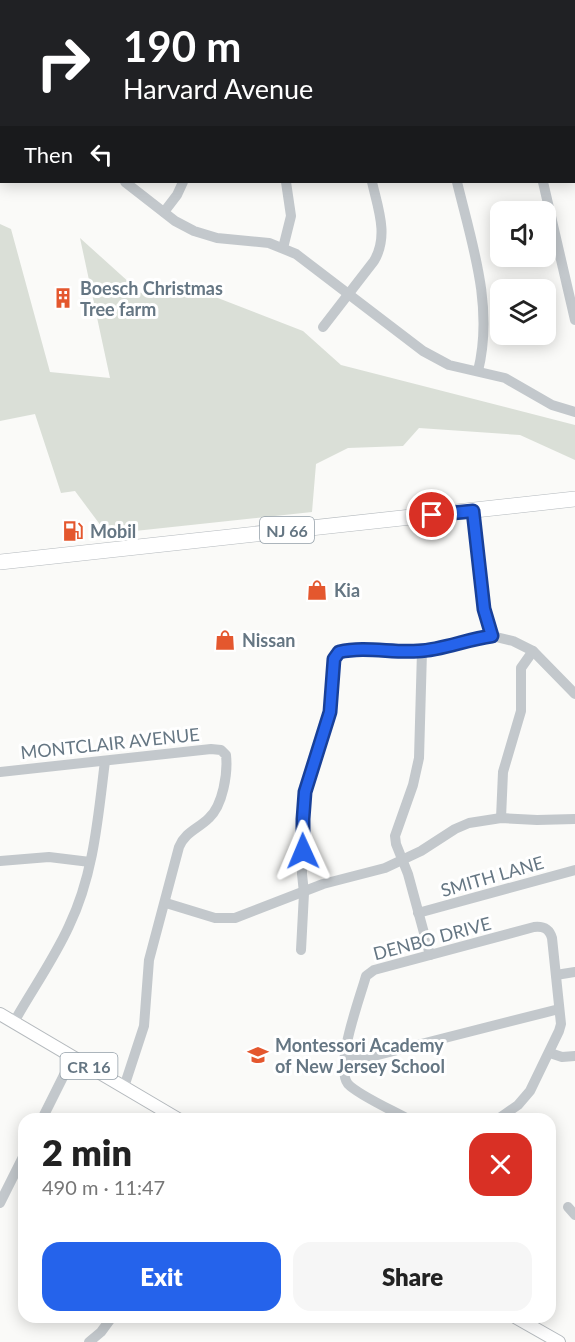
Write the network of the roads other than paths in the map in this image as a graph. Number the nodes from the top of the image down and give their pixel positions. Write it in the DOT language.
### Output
graph roads {
  1 [pos="126,183"];
  2 [pos="183,183"];
  3 [pos="286,183"];
  4 [pos="372,183"];
  5 [pos="457,183"];
  6 [pos="543,183"];
  7 [pos="164,212"];
  8 [pos="283,248"];
  9 [pos="349,293"];
  10 [pos="575,320"];
  11 [pos="323,327"];
  12 [pos="478,371"];
  13 [pos="575,412"];
  14 [pos="575,499"];
  15 [pos="473,511"];
  16 [pos="0,562"];
  17 [pos="492,636"];
  18 [pos="422,651"];
  19 [pos="533,651"];
  20 [pos="575,694"];
  21 [pos="105,761"];
  22 [pos="0,772"];
  23 [pos="501,818"];
  24 [pos="575,819"];
  25 [pos="403,859"];
  26 [pos="0,861"];
  27 [pos="90,862"];
  28 [pos="575,870"];
  29 [pos="304,893"];
  30 [pos="166,903"];
  31 [pos="418,913"];
  32 [pos="301,950"];
  33 [pos="430,955"];
  34 [pos="575,972"];
  35 [pos="556,975"];
  36 [pos="559,1009"];
  37 [pos="0,1014"];
  38 [pos="14,1022"];
  39 [pos="549,1053"];
  40 [pos="575,1056"];
  41 [pos="73,1057"];
  42 [pos="344,1060"];
  43 [pos="124,1087"];
  44 [pos="45,1113"];
  45 [pos="168,1113"];
  46 [pos="398,1113"];
  47 [pos="506,1113"];
  48 [pos="18,1174"];
  49 [pos="0,1203"];
  50 [pos="108,1323"];
  51 [pos="526,1323"];
  52 [pos="89,1342"];
  53 [pos="559,1342"];
  1 -- 7 [label="street"];
  2 -- 7 [label="street"];
  3 -- 8 [label="street"];
  4 -- 9 [label="street"];
  5 -- 12 [label="street"];
  6 -- 10 [label="street"];
  7 -- 8 [label="street"];
  8 -- 9 [label="street"];
  9 -- 11 [label="street"];
  9 -- 12 [label="street"];
  12 -- 13 [label="street"];
  14 -- 15 [label="highway, NJ 66"];
  15 -- 16 [label="highway, NJ 66"];
  15 -- 17 [label="street"];
  17 -- 18 [label="street"];
  17 -- 19 [label="street"];
  18 -- 25 [label="street"];
  18 -- 29 [label="street"];
  19 -- 20 [label="street"];
  19 -- 23 [label="street"];
  21 -- 22 [label="street, MONTCLAIR AVENUE"];
  21 -- 27 [label="street"];
  21 -- 30 [label="street, MONTCLAIR AVENUE"];
  23 -- 24 [label="street"];
  23 -- 25 [label="street"];
  25 -- 29 [label="street"];
  25 -- 31 [label="street"];
  26 -- 27 [label="street"];
  27 -- 38 [label="street"];
  28 -- 31 [label="street, SMITH LANE"];
  29 -- 30 [label="street"];
  29 -- 32 [label="street"];
  30 -- 43 [label="street"];
  31 -- 33 [label="street"];
  33 -- 35 [label="street, DENBO DRIVE"];
  33 -- 42 [label="street, DENBO DRIVE"];
  34 -- 35 [label="street"];
  35 -- 36 [label="street"];
  36 -- 39 [label="street"];
  36 -- 42 [label="street"];
  37 -- 38 [label="main road, CR 16"];
  38 -- 41 [label="main road, CR 16"];
  39 -- 40 [label="street"];
  39 -- 47 [label="street"];
  41 -- 43 [label="main road, CR 16"];
  41 -- 44 [label="street"];
  42 -- 46 [label="street"];
  43 -- 45 [label="main road, CR 16"];
  48 -- 49 [label="street"];
  50 -- 52 [label="street"];
  51 -- 53 [label="main road"];
}
